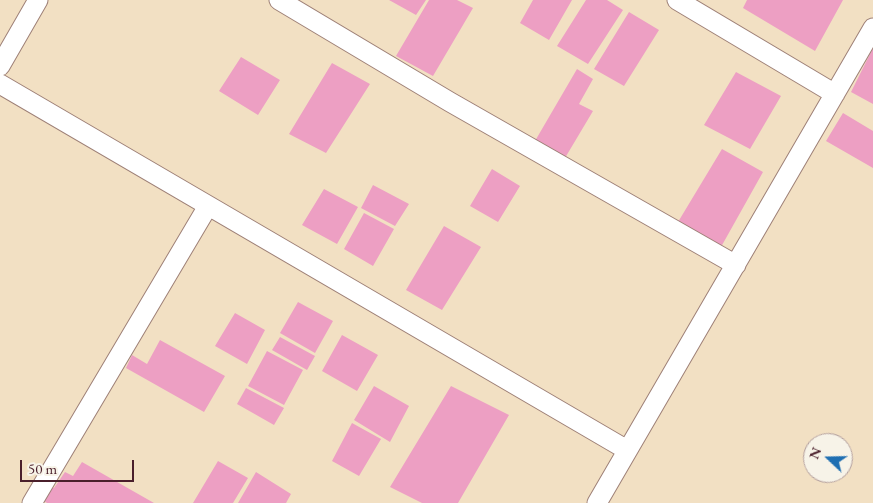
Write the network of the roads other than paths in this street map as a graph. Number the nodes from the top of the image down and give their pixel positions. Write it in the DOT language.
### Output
graph roads {
  1 [pos="38,0"];
  2 [pos="279,0"];
  3 [pos="677,0"];
  4 [pos="873,28"];
  5 [pos="0,66"];
  6 [pos="0,84"];
  7 [pos="835,94"];
  8 [pos="208,206"];
  9 [pos="736,265"];
  10 [pos="626,450"];
  11 [pos="32,503"];
  12 [pos="597,503"];
  1 -- 5 [label="street"];
  2 -- 9 [label="street"];
  3 -- 7 [label="street"];
  4 -- 7 [label="street"];
  6 -- 8 [label="street"];
  7 -- 9 [label="street"];
  8 -- 10 [label="street"];
  8 -- 11 [label="street"];
  9 -- 10 [label="street"];
  10 -- 12 [label="street"];
}
